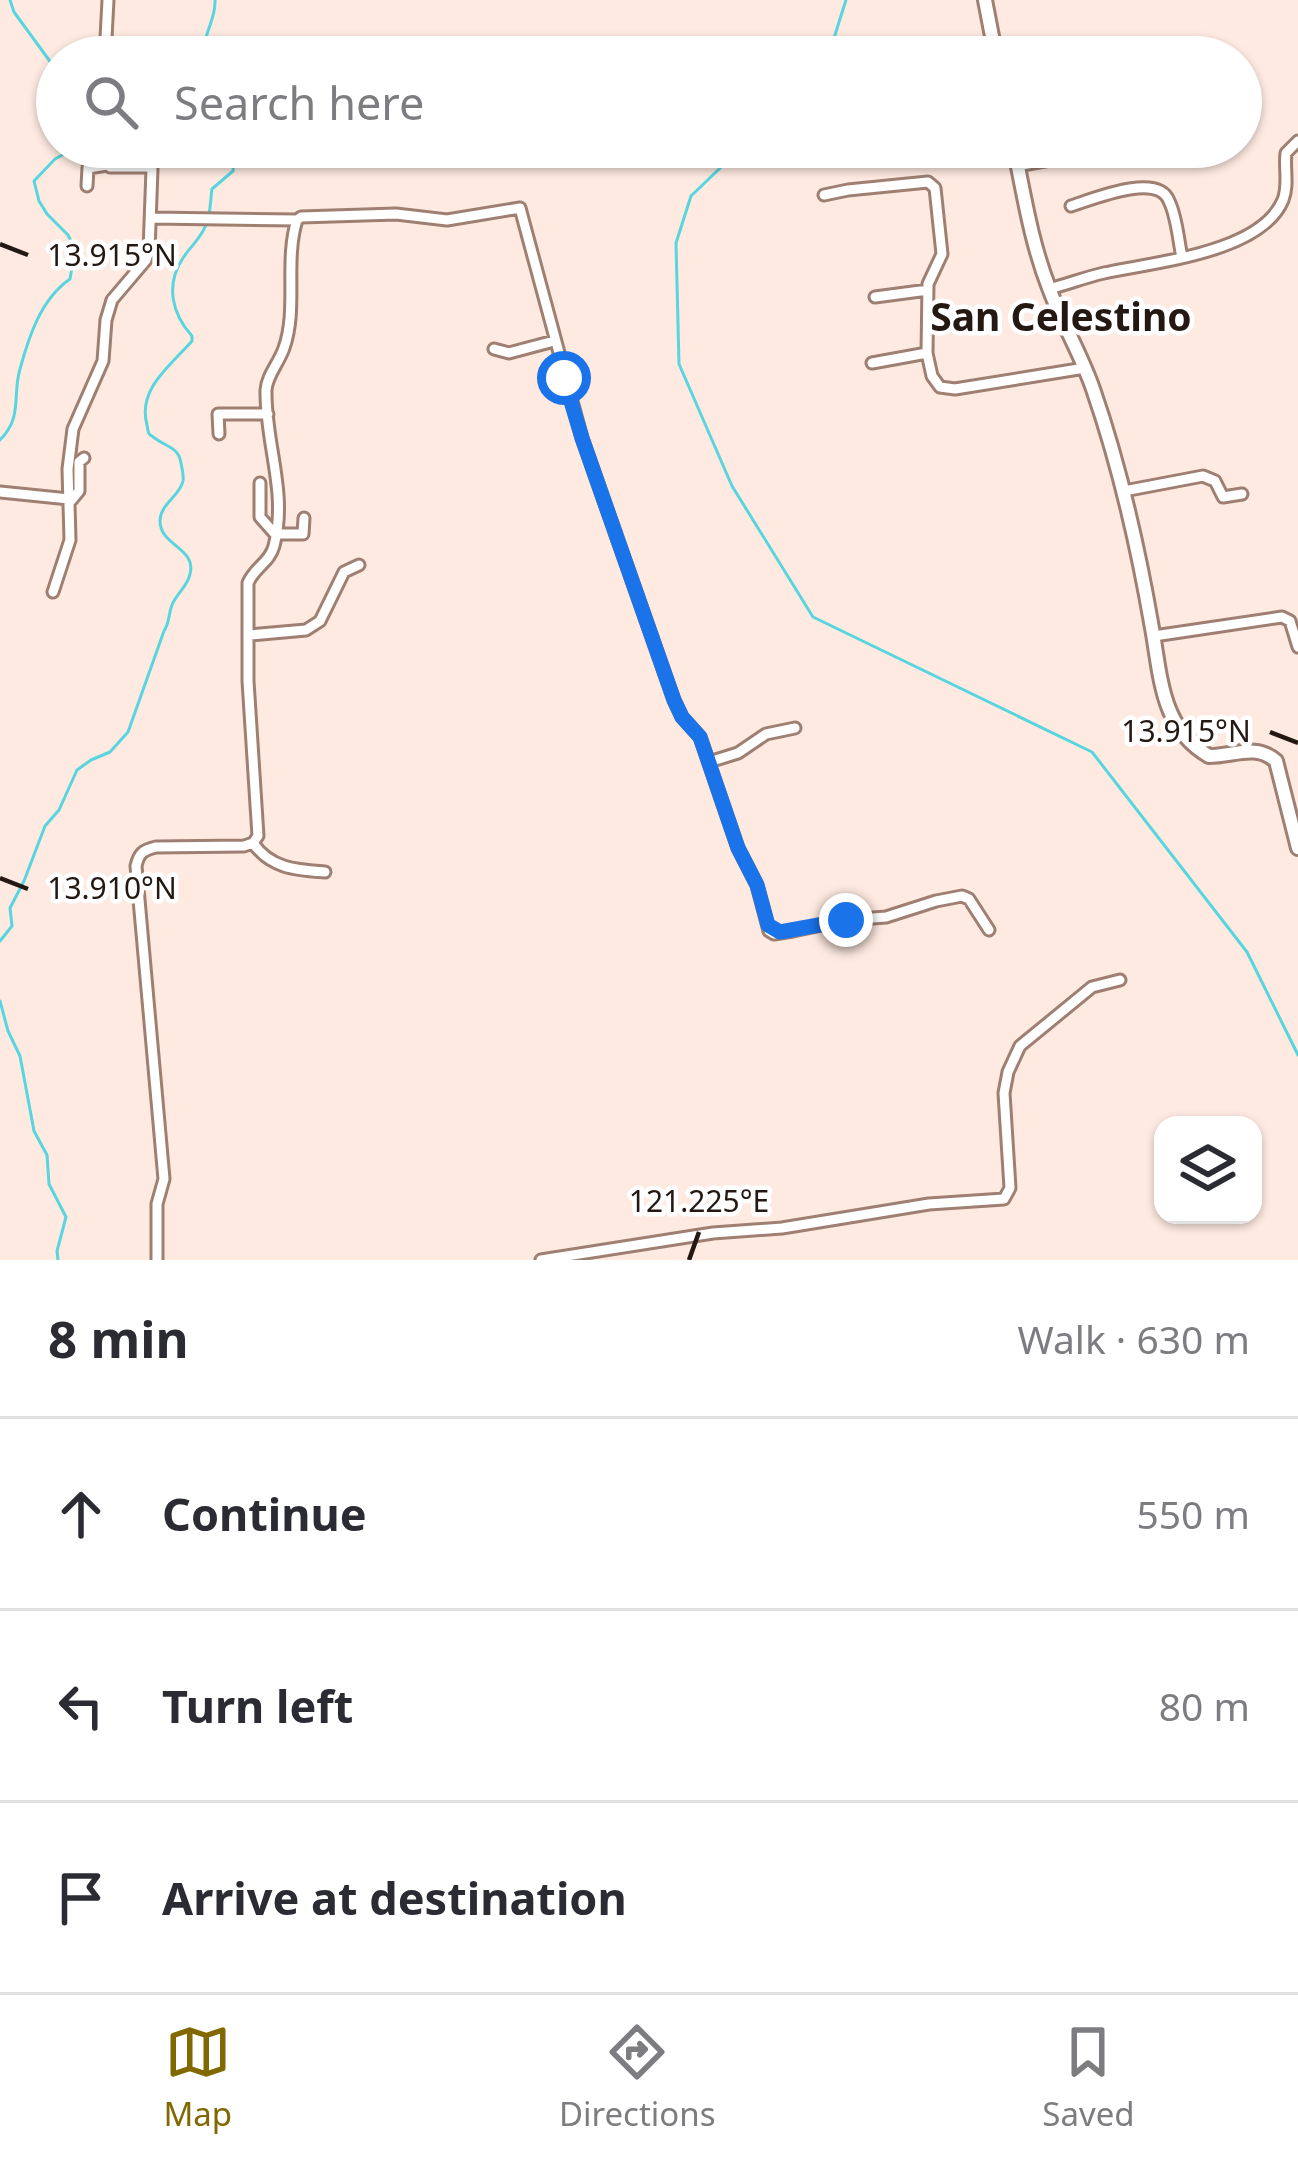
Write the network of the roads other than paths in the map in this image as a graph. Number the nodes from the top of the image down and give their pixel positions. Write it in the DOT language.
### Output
graph roads {
  1 [pos="108,0"];
  2 [pos="985,0"];
  3 [pos="106,36"];
  4 [pos="991,36"];
  5 [pos="1298,141"];
  6 [pos="88,168"];
  7 [pos="152,168"];
  8 [pos="1017,168"];
  9 [pos="87,186"];
  10 [pos="824,195"];
  11 [pos="1071,206"];
  12 [pos="152,218"];
  13 [pos="297,220"];
  14 [pos="1182,257"];
  15 [pos="1049,289"];
  16 [pos="928,290"];
  17 [pos="875,297"];
  18 [pos="554,341"];
  19 [pos="494,349"];
  20 [pos="927,353"];
  21 [pos="872,362"];
  22 [pos="1085,368"];
  23 [pos="268,414"];
  24 [pos="219,434"];
  25 [pos="84,458"];
  26 [pos="260,483"];
  27 [pos="1124,491"];
  28 [pos="0,493"];
  29 [pos="1242,494"];
  30 [pos="69,501"];
  31 [pos="304,518"];
  32 [pos="275,535"];
  33 [pos="359,565"];
  34 [pos="53,592"];
  35 [pos="250,635"];
  36 [pos="1154,636"];
  37 [pos="1298,647"];
  38 [pos="795,728"];
  39 [pos="709,762"];
  40 [pos="253,843"];
  41 [pos="1298,848"];
  42 [pos="326,872"];
  43 [pos="988,930"];
  44 [pos="1120,980"];
  45 [pos="157,1260"];
  46 [pos="542,1260"];
  1 -- 3 [label="street"];
  2 -- 4 [label="main road"];
  5 -- 14 [label="street"];
  6 -- 9 [label="street"];
  7 -- 12 [label="street"];
  8 -- 15 [label="main road"];
  10 -- 16 [label="street"];
  11 -- 14 [label="street"];
  12 -- 13 [label="street"];
  12 -- 30 [label="street"];
  13 -- 18 [label="street"];
  13 -- 23 [label="street"];
  14 -- 15 [label="street"];
  15 -- 22 [label="main road"];
  16 -- 17 [label="street"];
  16 -- 20 [label="street"];
  18 -- 19 [label="street"];
  18 -- 39 [label="street"];
  20 -- 21 [label="street"];
  20 -- 22 [label="street"];
  22 -- 27 [label="main road"];
  23 -- 24 [label="street"];
  23 -- 32 [label="street"];
  25 -- 30 [label="street"];
  26 -- 32 [label="street"];
  27 -- 29 [label="street"];
  27 -- 36 [label="main road"];
  28 -- 30 [label="street"];
  30 -- 34 [label="street"];
  31 -- 32 [label="street"];
  32 -- 35 [label="street"];
  33 -- 35 [label="street"];
  35 -- 40 [label="street"];
  36 -- 37 [label="street"];
  36 -- 41 [label="main road"];
  38 -- 39 [label="street"];
  39 -- 43 [label="street"];
  40 -- 42 [label="street"];
  40 -- 45 [label="street"];
  44 -- 46 [label="street"];
}
